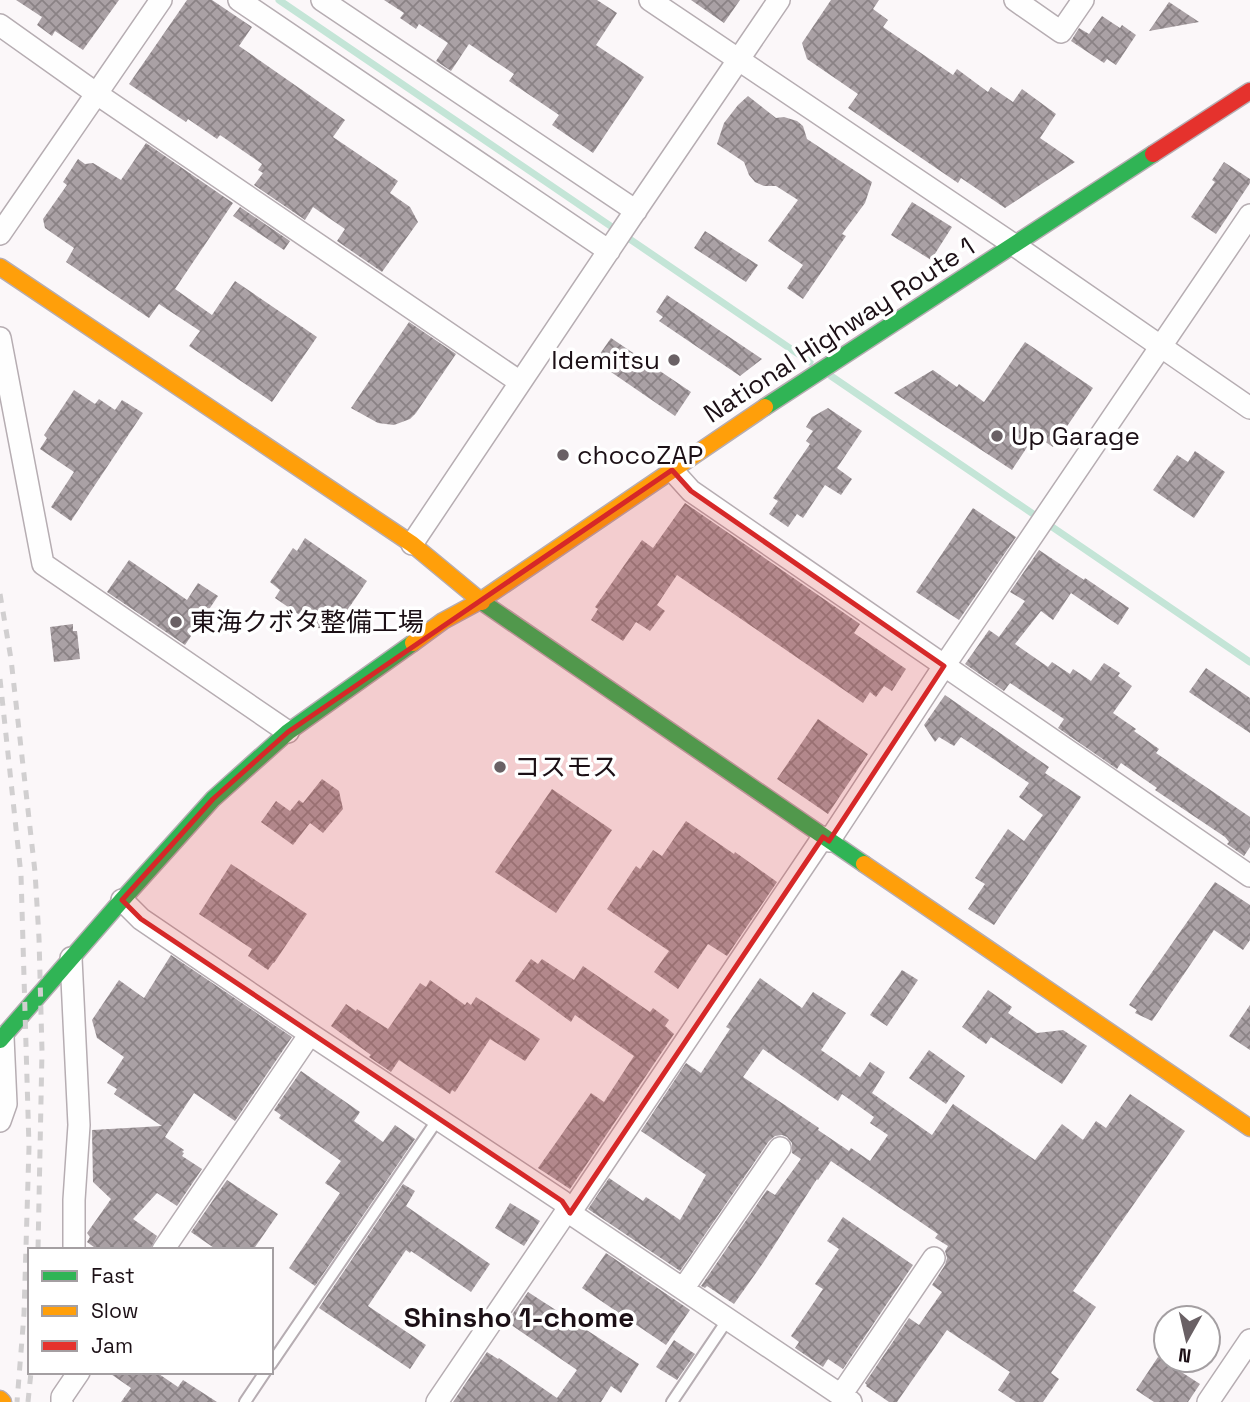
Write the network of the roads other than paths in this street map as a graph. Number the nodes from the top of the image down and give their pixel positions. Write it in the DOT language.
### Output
graph roads {
  1 [pos="161,0"];
  2 [pos="239,0"];
  3 [pos="322,0"];
  4 [pos="650,0"];
  5 [pos="779,0"];
  6 [pos="1015,0"];
  7 [pos="1083,0"];
  8 [pos="0,25"];
  9 [pos="738,60"];
  10 [pos="1250,91"];
  11 [pos="97,94"];
  12 [pos="633,215"];
  13 [pos="1250,215"];
  14 [pos="0,234"];
  15 [pos="1014,245"];
  16 [pos="611,248"];
  17 [pos="0,267"];
  18 [pos="0,338"];
  19 [pos="1161,346"];
  20 [pos="520,382"];
  21 [pos="1250,408"];
  22 [pos="672,470"];
  23 [pos="412,544"];
  24 [pos="480,601"];
  25 [pos="944,666"];
  26 [pos="288,732"];
  27 [pos="826,839"];
  28 [pos="1250,876"];
  29 [pos="122,900"];
  30 [pos="71,958"];
  31 [pos="310,1034"];
  32 [pos="1,1039"];
  33 [pos="438,1119"];
  34 [pos="0,1121"];
  35 [pos="1250,1128"];
  36 [pos="780,1148"];
  37 [pos="569,1211"];
  38 [pos="74,1248"];
  39 [pos="164,1248"];
  40 [pos="934,1258"];
  41 [pos="683,1289"];
  42 [pos="728,1320"];
  43 [pos="1250,1340"];
  44 [pos="273,1361"];
  45 [pos="64,1374"];
  46 [pos="78,1374"];
  47 [pos="264,1374"];
  48 [pos="62,1399"];
  49 [pos="846,1399"];
  50 [pos="245,1402"];
  51 [pos="437,1402"];
  52 [pos="672,1402"];
  53 [pos="1208,1402"];
  1 -- 11 [label="street"];
  2 -- 16 [label="street"];
  3 -- 12 [label="street"];
  4 -- 9 [label="street"];
  5 -- 9 [label="street"];
  6 -- 7 [label="street"];
  8 -- 11 [label="street"];
  9 -- 12 [label="street"];
  9 -- 15 [label="street"];
  10 -- 15 [label="main road, National Highway Route 1"];
  11 -- 14 [label="street"];
  11 -- 20 [label="street"];
  12 -- 16 [label="street"];
  13 -- 19 [label="street"];
  15 -- 19 [label="street"];
  15 -- 22 [label="main road, National Highway Route 1"];
  16 -- 20 [label="street"];
  17 -- 23 [label="main road"];
  18 -- 26 [label="street"];
  19 -- 21 [label="street"];
  19 -- 25 [label="street"];
  20 -- 23 [label="street"];
  22 -- 24 [label="main road, National Highway Route 1"];
  22 -- 25 [label="street"];
  23 -- 24 [label="main road"];
  24 -- 26 [label="main road, National Highway Route 1"];
  24 -- 27 [label="main road"];
  25 -- 27 [label="street"];
  25 -- 28 [label="street"];
  26 -- 29 [label="main road, National Highway Route 1"];
  27 -- 35 [label="main road"];
  27 -- 37 [label="street"];
  29 -- 30 [label="main road, National Highway Route 1"];
  29 -- 31 [label="street"];
  30 -- 32 [label="main road, National Highway Route 1"];
  30 -- 38 [label="street"];
  31 -- 33 [label="street"];
  31 -- 39 [label="street"];
  32 -- 34 [label="street"];
  33 -- 37 [label="street"];
  33 -- 44 [label="lane"];
  36 -- 41 [label="street"];
  37 -- 41 [label="street"];
  37 -- 51 [label="street"];
  40 -- 49 [label="street"];
  41 -- 42 [label="street"];
  42 -- 49 [label="street"];
  42 -- 52 [label="lane"];
  43 -- 53 [label="street"];
  45 -- 48 [label="street"];
  46 -- 48 [label="street"];
  47 -- 50 [label="lane"];
}
